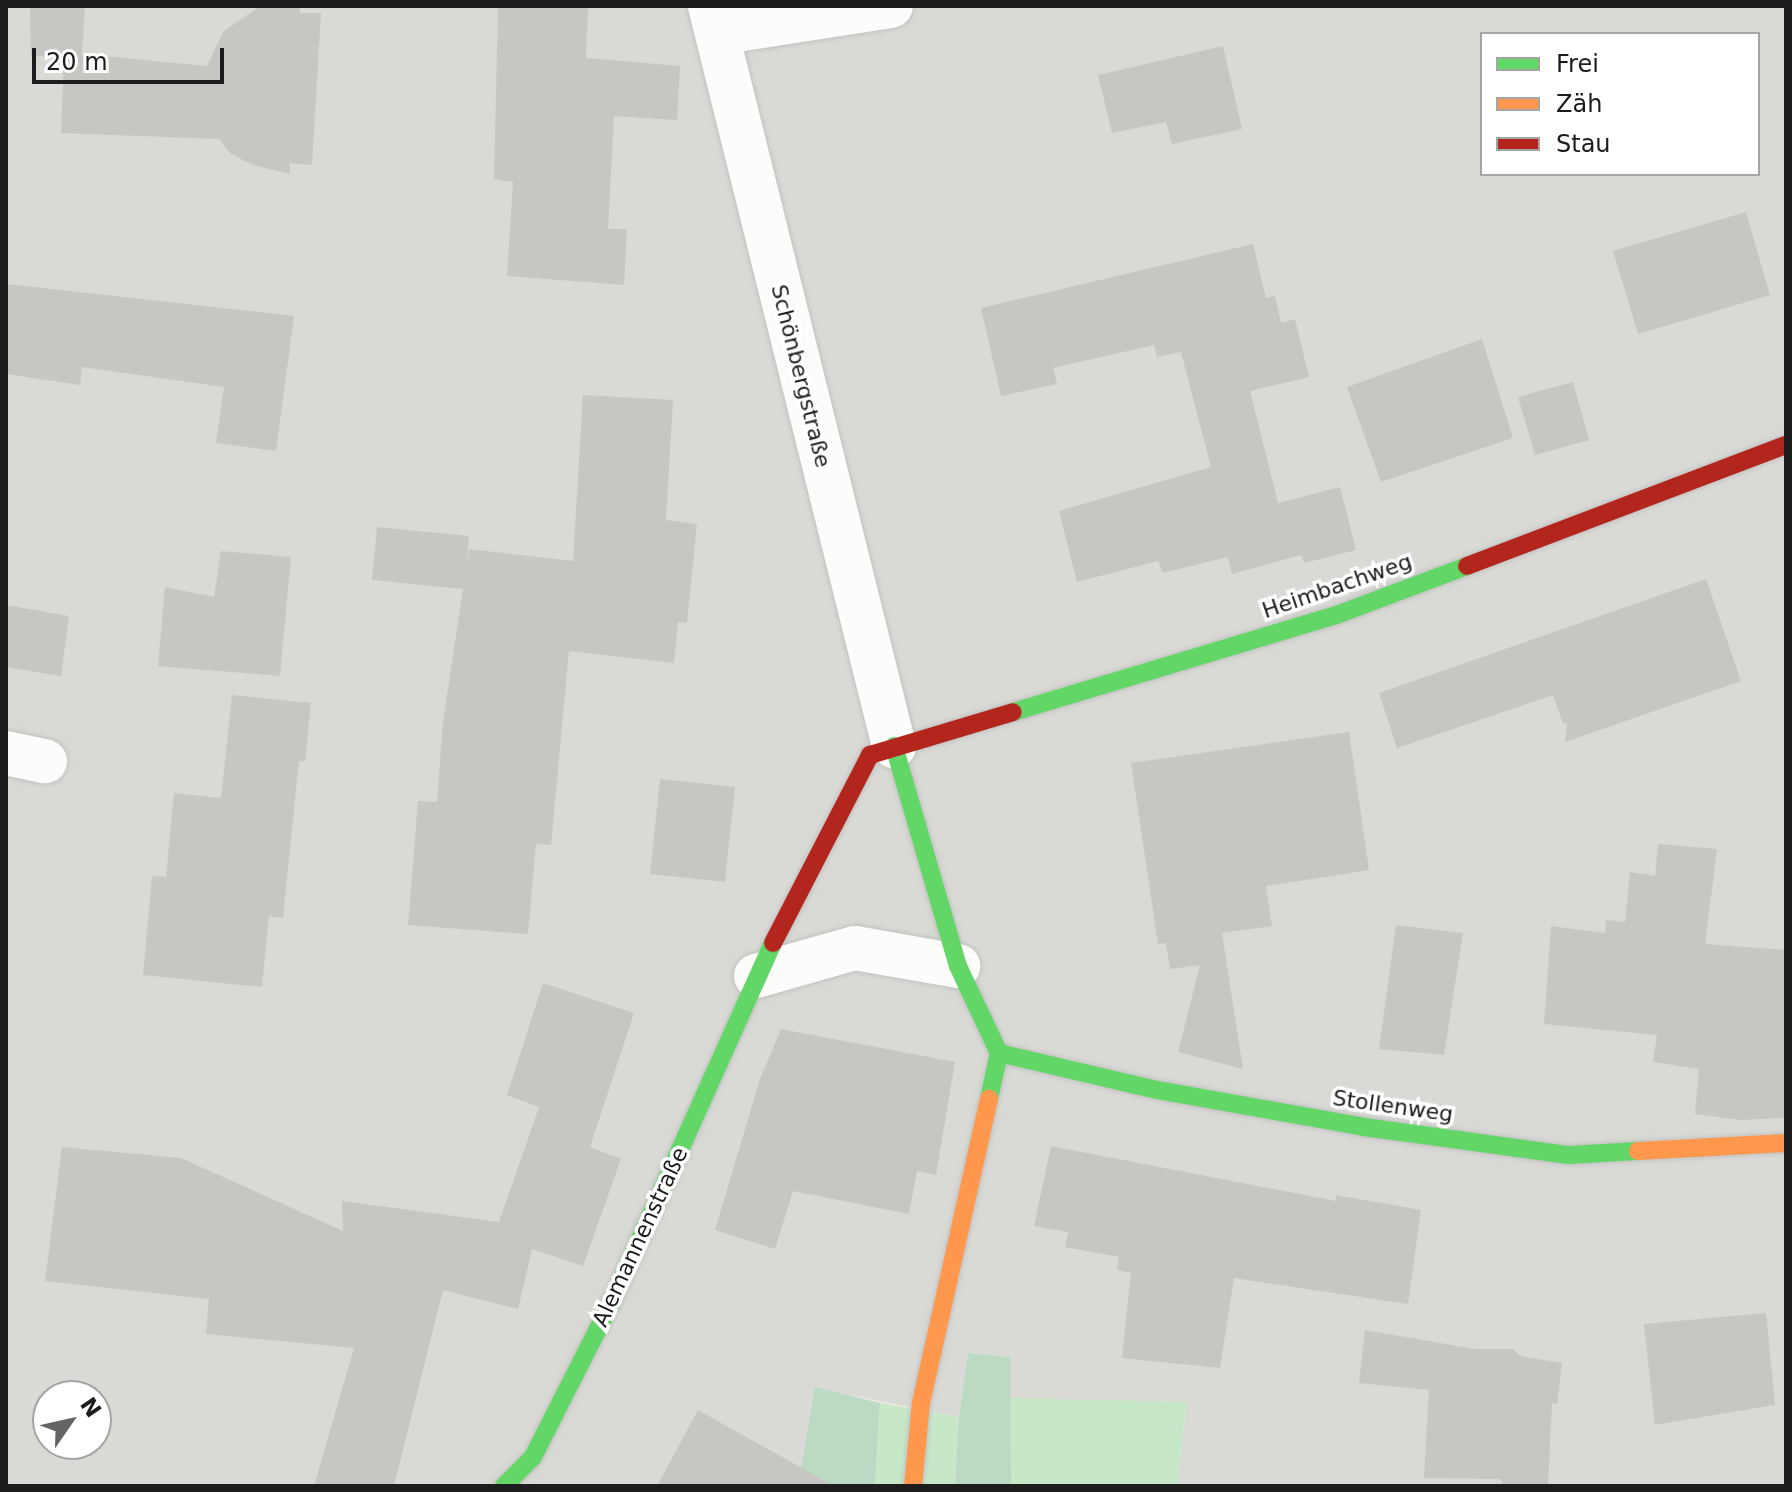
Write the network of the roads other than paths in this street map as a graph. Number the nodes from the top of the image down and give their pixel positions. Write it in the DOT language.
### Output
graph roads {
  1 [pos="891,6"];
  2 [pos="713,19"];
  3 [pos="1786,445"];
  4 [pos="894,746"];
  5 [pos="958,966"];
  6 [pos="756,976"];
  7 [pos="999,1053"];
  8 [pos="1786,1143"];
  9 [pos="504,1486"];
  10 [pos="913,1486"];
  1 -- 2 [label="street"];
  2 -- 4 [label="street, Schönbergstraße"];
  3 -- 4 [label="street, Heimbachweg"];
  4 -- 5 [label="street"];
  4 -- 6 [label="street, Alemannenstraße"];
  5 -- 6 [label="street"];
  5 -- 7 [label="street"];
  6 -- 9 [label="street, Alemannenstraße"];
  7 -- 8 [label="street, Stollenweg"];
  7 -- 10 [label="street"];
}
